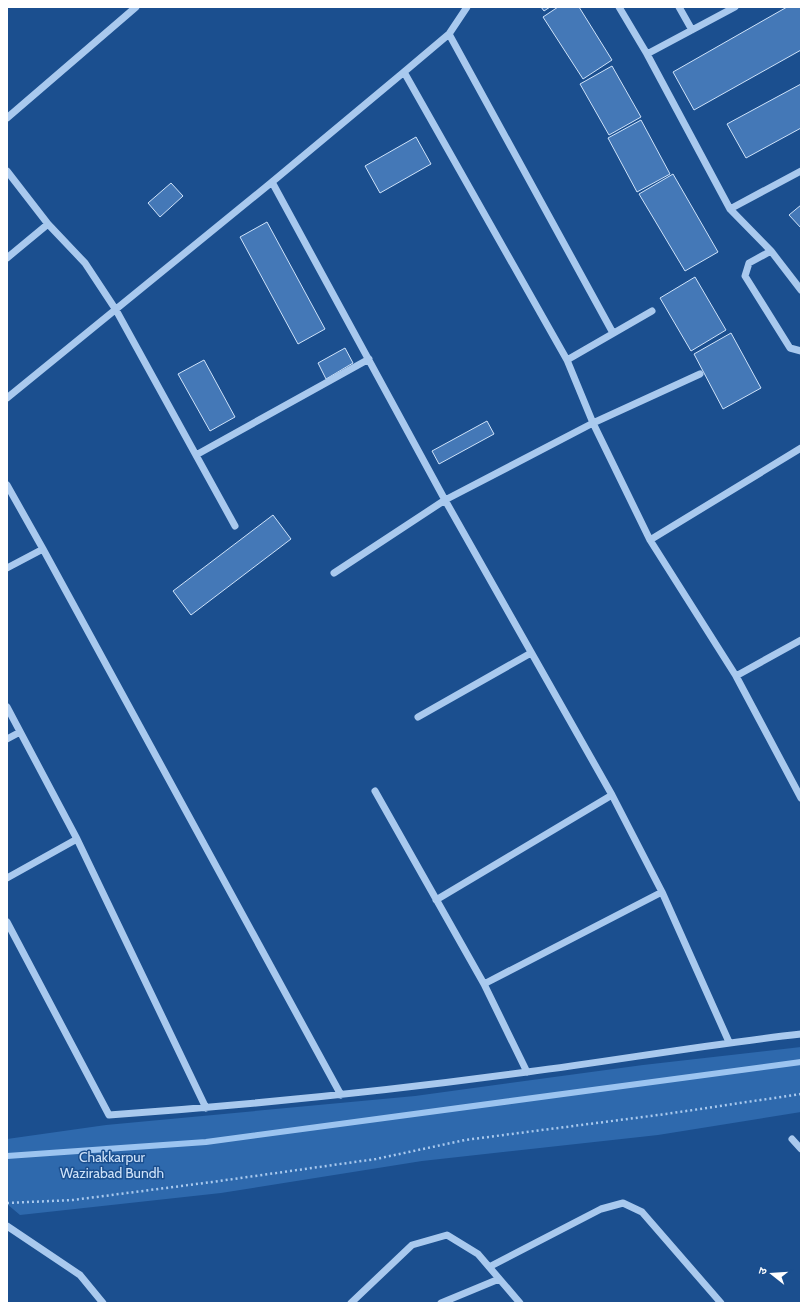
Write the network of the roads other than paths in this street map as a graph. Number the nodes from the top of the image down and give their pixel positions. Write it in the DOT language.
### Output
graph roads {
  1 [pos="136,7"];
  2 [pos="467,7"];
  3 [pos="619,7"];
  4 [pos="679,7"];
  5 [pos="734,7"];
  6 [pos="692,30"];
  7 [pos="449,34"];
  8 [pos="647,54"];
  9 [pos="404,72"];
  10 [pos="7,118"];
  11 [pos="7,171"];
  12 [pos="801,171"];
  13 [pos="272,182"];
  14 [pos="730,209"];
  15 [pos="48,224"];
  16 [pos="771,251"];
  17 [pos="7,258"];
  18 [pos="801,290"];
  19 [pos="116,310"];
  20 [pos="652,311"];
  21 [pos="613,333"];
  22 [pos="801,351"];
  23 [pos="369,359"];
  24 [pos="567,360"];
  25 [pos="700,374"];
  26 [pos="7,398"];
  27 [pos="593,424"];
  28 [pos="801,448"];
  29 [pos="196,455"];
  30 [pos="7,485"];
  31 [pos="445,500"];
  32 [pos="235,526"];
  33 [pos="650,540"];
  34 [pos="43,549"];
  35 [pos="7,568"];
  36 [pos="334,573"];
  37 [pos="801,640"];
  38 [pos="531,654"];
  39 [pos="736,676"];
  40 [pos="7,707"];
  41 [pos="418,717"];
  42 [pos="20,732"];
  43 [pos="7,739"];
  44 [pos="374,791"];
  45 [pos="612,795"];
  46 [pos="801,798"];
  47 [pos="77,839"];
  48 [pos="7,878"];
  49 [pos="662,892"];
  50 [pos="436,900"];
  51 [pos="7,922"];
  52 [pos="484,984"];
  53 [pos="801,1034"];
  54 [pos="729,1042"];
  55 [pos="527,1072"];
  56 [pos="341,1095"];
  57 [pos="206,1108"];
  58 [pos="792,1139"];
  59 [pos="801,1149"];
  60 [pos="7,1226"];
  61 [pos="489,1267"];
  62 [pos="499,1279"];
  63 [pos="103,1303"];
  64 [pos="351,1303"];
  65 [pos="441,1303"];
  66 [pos="520,1303"];
  67 [pos="721,1303"];
  1 -- 10 [label="street"];
  2 -- 7 [label="street"];
  3 -- 8 [label="street"];
  4 -- 6 [label="street"];
  5 -- 6 [label="street"];
  6 -- 8 [label="street"];
  7 -- 9 [label="street"];
  7 -- 21 [label="street"];
  8 -- 14 [label="street"];
  9 -- 13 [label="street"];
  9 -- 24 [label="street"];
  11 -- 15 [label="street"];
  12 -- 14 [label="street"];
  13 -- 19 [label="street"];
  13 -- 23 [label="street"];
  14 -- 16 [label="street"];
  15 -- 17 [label="street"];
  15 -- 19 [label="street"];
  16 -- 18 [label="street"];
  16 -- 22 [label="street"];
  19 -- 26 [label="street"];
  19 -- 29 [label="street"];
  20 -- 21 [label="street"];
  21 -- 24 [label="street"];
  23 -- 29 [label="street"];
  23 -- 31 [label="street"];
  24 -- 27 [label="street"];
  25 -- 27 [label="street"];
  27 -- 31 [label="street"];
  27 -- 33 [label="street"];
  28 -- 33 [label="street"];
  29 -- 32 [label="street"];
  30 -- 34 [label="street"];
  31 -- 36 [label="street"];
  31 -- 38 [label="street"];
  33 -- 39 [label="street"];
  34 -- 35 [label="street"];
  34 -- 56 [label="street"];
  37 -- 39 [label="street"];
  38 -- 41 [label="street"];
  38 -- 45 [label="street"];
  39 -- 46 [label="street"];
  40 -- 42 [label="street"];
  42 -- 43 [label="street"];
  42 -- 47 [label="street"];
  44 -- 50 [label="street"];
  45 -- 49 [label="street"];
  45 -- 50 [label="street"];
  47 -- 48 [label="street"];
  47 -- 57 [label="street"];
  49 -- 52 [label="street"];
  49 -- 54 [label="street"];
  50 -- 52 [label="street"];
  51 -- 57 [label="street"];
  52 -- 55 [label="street"];
  53 -- 54 [label="street"];
  54 -- 55 [label="street"];
  55 -- 56 [label="street"];
  56 -- 57 [label="street"];
  58 -- 59 [label="street"];
  60 -- 63 [label="street"];
  61 -- 62 [label="street"];
  61 -- 64 [label="street"];
  61 -- 67 [label="street"];
  62 -- 65 [label="street"];
  62 -- 66 [label="street"];
}
